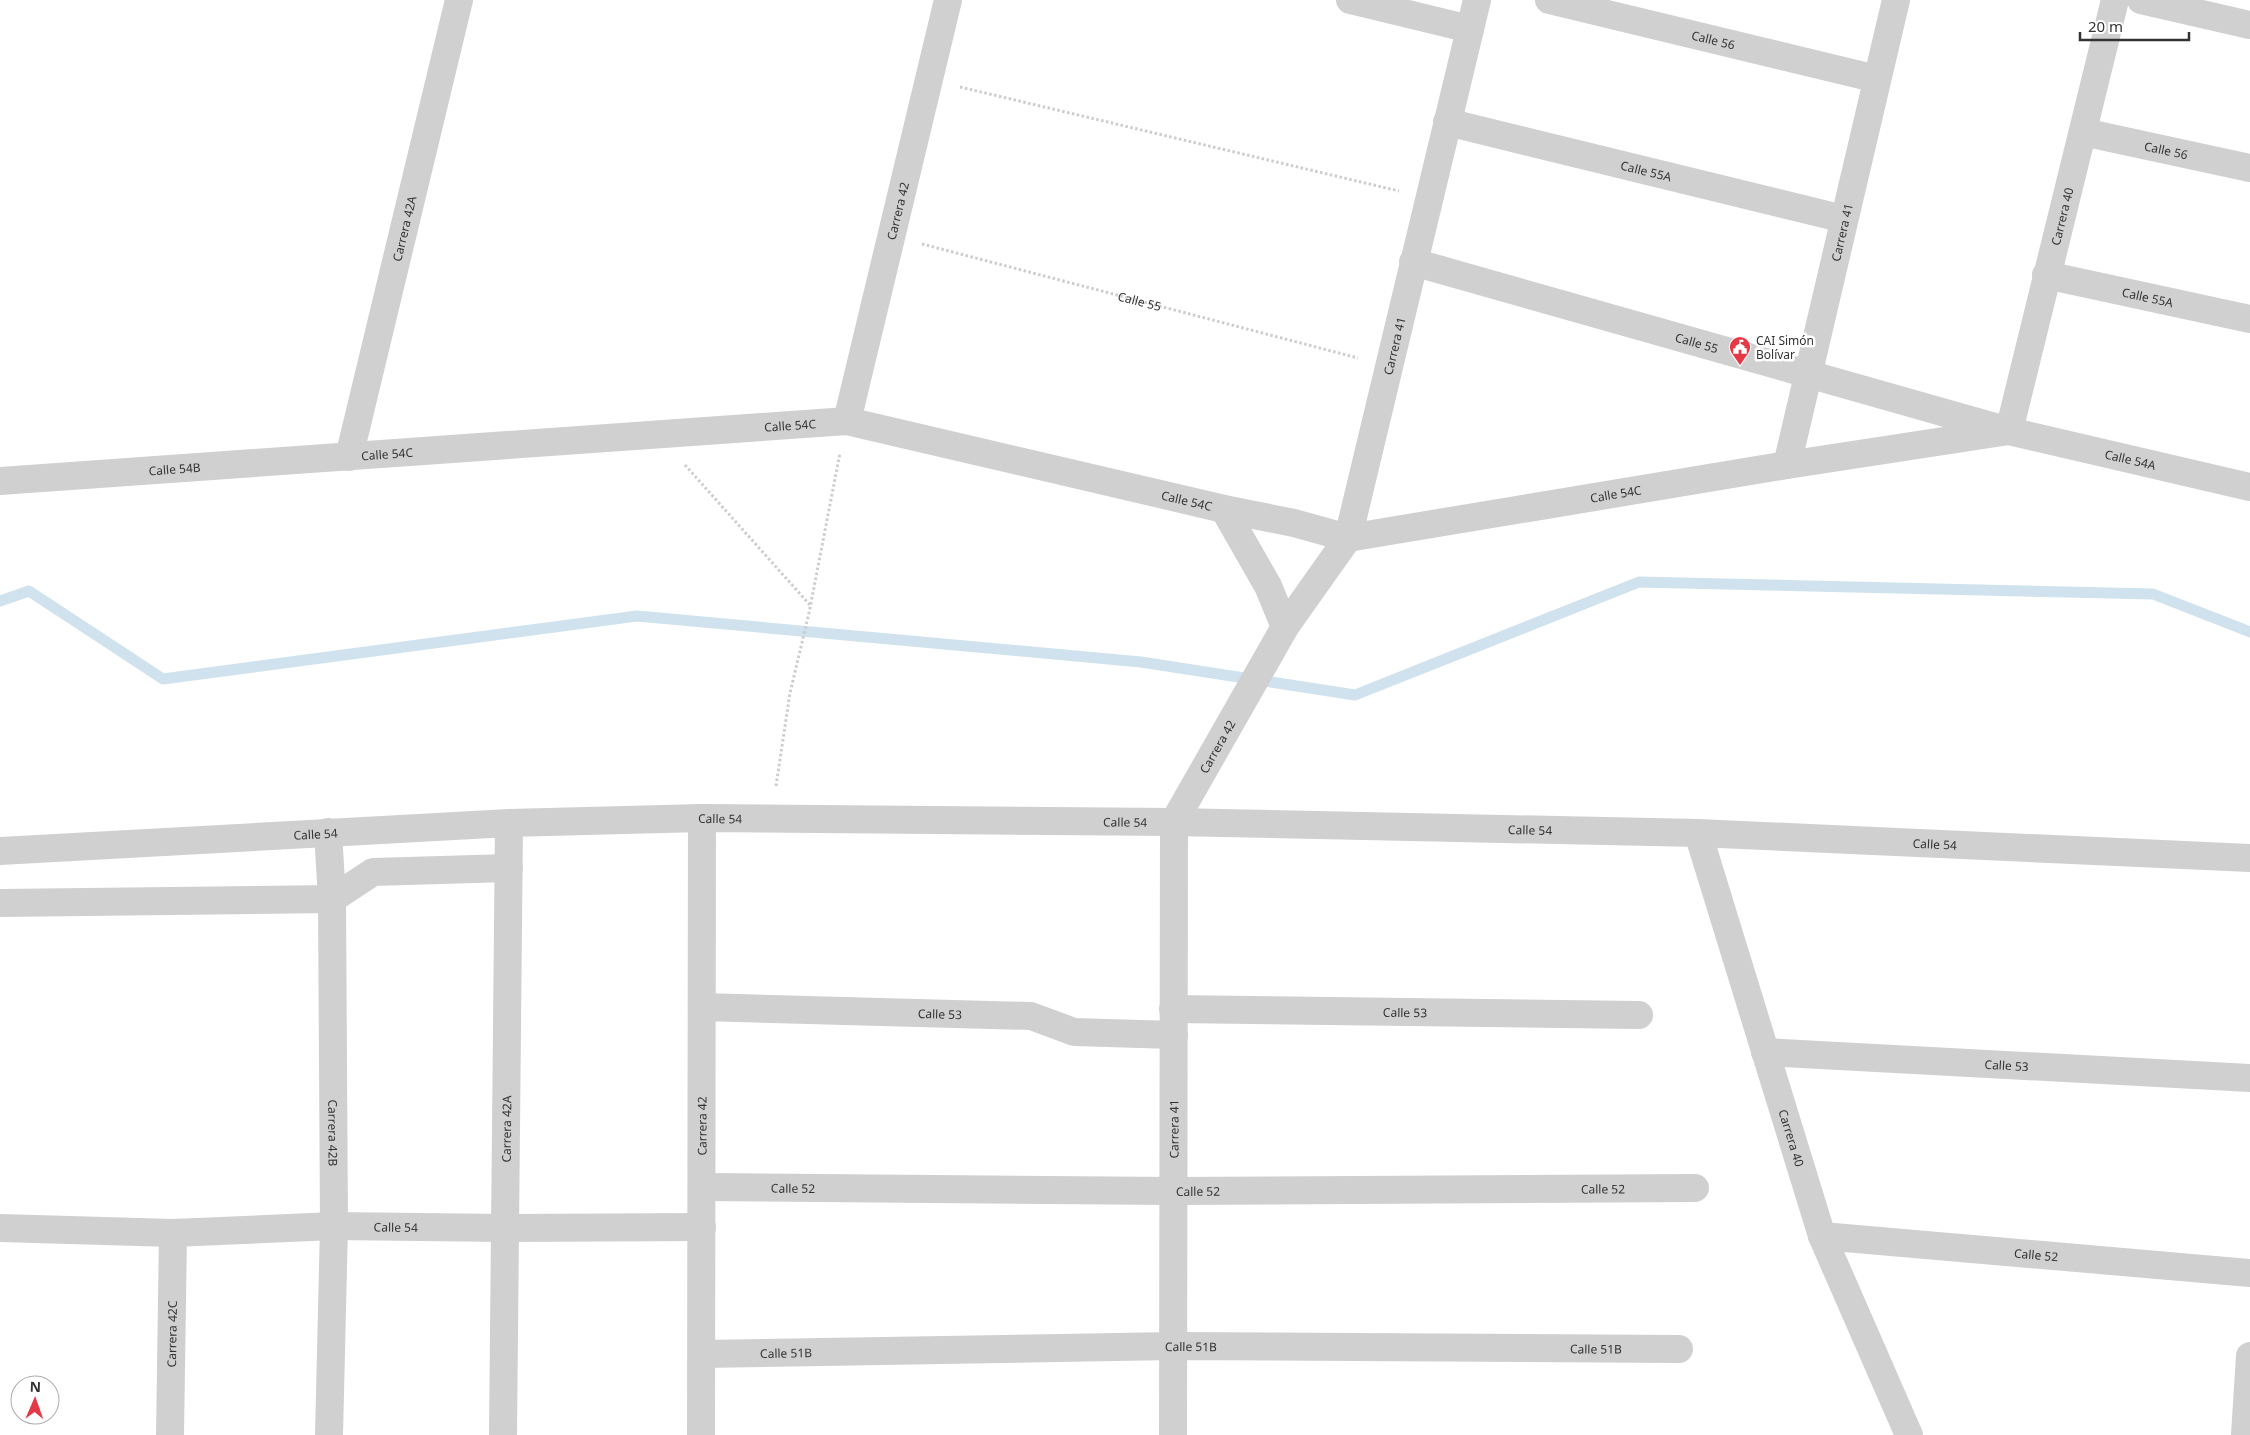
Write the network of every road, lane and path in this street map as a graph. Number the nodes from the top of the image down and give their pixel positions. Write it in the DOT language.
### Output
graph roads {
  1 [pos="459,0"];
  2 [pos="948,0"];
  3 [pos="1350,0"];
  4 [pos="1477,0"];
  5 [pos="1550,0"];
  6 [pos="1896,0"];
  7 [pos="2115,0"];
  8 [pos="2141,0"];
  9 [pos="2250,25"];
  10 [pos="1470,29"];
  11 [pos="1877,78"];
  12 [pos="928,79"];
  13 [pos="1448,122"];
  14 [pos="2083,132"];
  15 [pos="2250,168"];
  16 [pos="1428,198"];
  17 [pos="1844,219"];
  18 [pos="891,236"];
  19 [pos="1413,262"];
  20 [pos="2046,276"];
  21 [pos="2250,319"];
  22 [pos="1388,366"];
  23 [pos="1807,374"];
  24 [pos="846,421"];
  25 [pos="2009,431"];
  26 [pos="658,435"];
  27 [pos="349,457"];
  28 [pos="1787,465"];
  29 [pos="0,481"];
  30 [pos="2250,487"];
  31 [pos="1224,508"];
  32 [pos="1348,538"];
  33 [pos="810,605"];
  34 [pos="1285,627"];
  35 [pos="1261,670"];
  36 [pos="702,818"];
  37 [pos="771,819"];
  38 [pos="1174,822"];
  39 [pos="509,823"];
  40 [pos="328,832"];
  41 [pos="1698,833"];
  42 [pos="0,851"];
  43 [pos="2250,858"];
  44 [pos="509,868"];
  45 [pos="332,899"];
  46 [pos="0,903"];
  47 [pos="702,1007"];
  48 [pos="1639,1015"];
  49 [pos="1174,1022"];
  50 [pos="1766,1052"];
  51 [pos="2250,1078"];
  52 [pos="702,1187"];
  53 [pos="1694,1188"];
  54 [pos="1173,1191"];
  55 [pos="334,1226"];
  56 [pos="702,1227"];
  57 [pos="0,1228"];
  58 [pos="505,1228"];
  59 [pos="173,1233"];
  60 [pos="1822,1236"];
  61 [pos="2250,1273"];
  62 [pos="1173,1346"];
  63 [pos="1679,1349"];
  64 [pos="702,1354"];
  65 [pos="2250,1356"];
  66 [pos="170,1435"];
  67 [pos="329,1435"];
  68 [pos="503,1435"];
  69 [pos="701,1435"];
  70 [pos="1173,1435"];
  71 [pos="1909,1435"];
  72 [pos="2245,1435"];
  1 -- 27 [label="street, Carrera 42A"];
  2 -- 12 [label="street, Carrera 42"];
  3 -- 10 [label="street"];
  4 -- 10 [label="street, Carrera 41"];
  5 -- 11 [label="street, Calle 56"];
  6 -- 11 [label="street, Carrera 41"];
  7 -- 14 [label="street, Carrera 40"];
  8 -- 9 [label="street"];
  10 -- 13 [label="street, Carrera 41"];
  11 -- 17 [label="street, Carrera 41"];
  12 -- 16 [label="path"];
  12 -- 18 [label="street, Carrera 42"];
  13 -- 16 [label="street, Carrera 41"];
  13 -- 17 [label="street, Calle 55A"];
  14 -- 15 [label="street, Calle 56"];
  14 -- 20 [label="street, Carrera 40"];
  16 -- 19 [label="street, Carrera 41"];
  17 -- 23 [label="street, Carrera 41"];
  18 -- 22 [label="path, Calle 55"];
  18 -- 24 [label="street, Carrera 42"];
  19 -- 22 [label="street, Carrera 41"];
  19 -- 23 [label="street, Calle 55"];
  20 -- 21 [label="street, Calle 55A"];
  20 -- 25 [label="street, Carrera 40"];
  22 -- 32 [label="street, Carrera 41"];
  23 -- 25 [label="street, Calle 55"];
  23 -- 28 [label="street, Carrera 41"];
  24 -- 26 [label="street, Calle 54C"];
  24 -- 31 [label="street, Calle 54C"];
  24 -- 33 [label="path"];
  25 -- 28 [label="street, Calle 54C"];
  25 -- 30 [label="street, Calle 54A"];
  26 -- 27 [label="street, Calle 54C"];
  26 -- 33 [label="path"];
  27 -- 29 [label="street, Calle 54B"];
  28 -- 32 [label="street, Calle 54C"];
  31 -- 32 [label="street, Calle 54C"];
  31 -- 34 [label="street, Calle 54C"];
  32 -- 34 [label="street, Carrera 41"];
  33 -- 37 [label="path"];
  34 -- 35 [label="street, Carrera 41"];
  35 -- 38 [label="street, Carrera 42"];
  36 -- 37 [label="street, Calle 54"];
  36 -- 39 [label="street, Calle 54"];
  36 -- 47 [label="street, Carrera 42"];
  37 -- 38 [label="street, Calle 54"];
  38 -- 41 [label="street, Calle 54"];
  38 -- 49 [label="street, Carrera 41"];
  39 -- 40 [label="street, Calle 54"];
  39 -- 44 [label="street, Carrera 42A"];
  40 -- 42 [label="street, Calle 54"];
  40 -- 45 [label="street, Carrera 42B"];
  41 -- 43 [label="street, Calle 54"];
  41 -- 50 [label="street, Carrera 40"];
  44 -- 45 [label="street"];
  44 -- 58 [label="street, Carrera 42A"];
  45 -- 46 [label="street"];
  45 -- 55 [label="street, Carrera 42B"];
  47 -- 49 [label="street, Calle 53"];
  47 -- 52 [label="street, Carrera 42"];
  48 -- 49 [label="street, Calle 53"];
  49 -- 54 [label="street, Carrera 41"];
  50 -- 51 [label="street, Calle 53"];
  50 -- 60 [label="street, Carrera 40"];
  52 -- 54 [label="street, Calle 52"];
  52 -- 56 [label="street, Carrera 42"];
  53 -- 54 [label="street, Calle 52"];
  54 -- 62 [label="street, Carrera 41"];
  55 -- 58 [label="street, Calle 54"];
  55 -- 59 [label="street, Calle 54"];
  55 -- 67 [label="street, Carrera 42B"];
  56 -- 58 [label="street, Calle 54"];
  56 -- 64 [label="street, Carrera 42"];
  57 -- 59 [label="street, Calle 54"];
  58 -- 68 [label="street, Carrera 42A"];
  59 -- 66 [label="street, Carrera 42C"];
  60 -- 61 [label="street, Calle 52"];
  60 -- 71 [label="street, Carrera 40"];
  62 -- 63 [label="street, Calle 51B"];
  62 -- 64 [label="street, Calle 51B"];
  62 -- 70 [label="street, Carrera 41"];
  64 -- 69 [label="street, Carrera 42"];
  65 -- 72 [label="street"];
}
